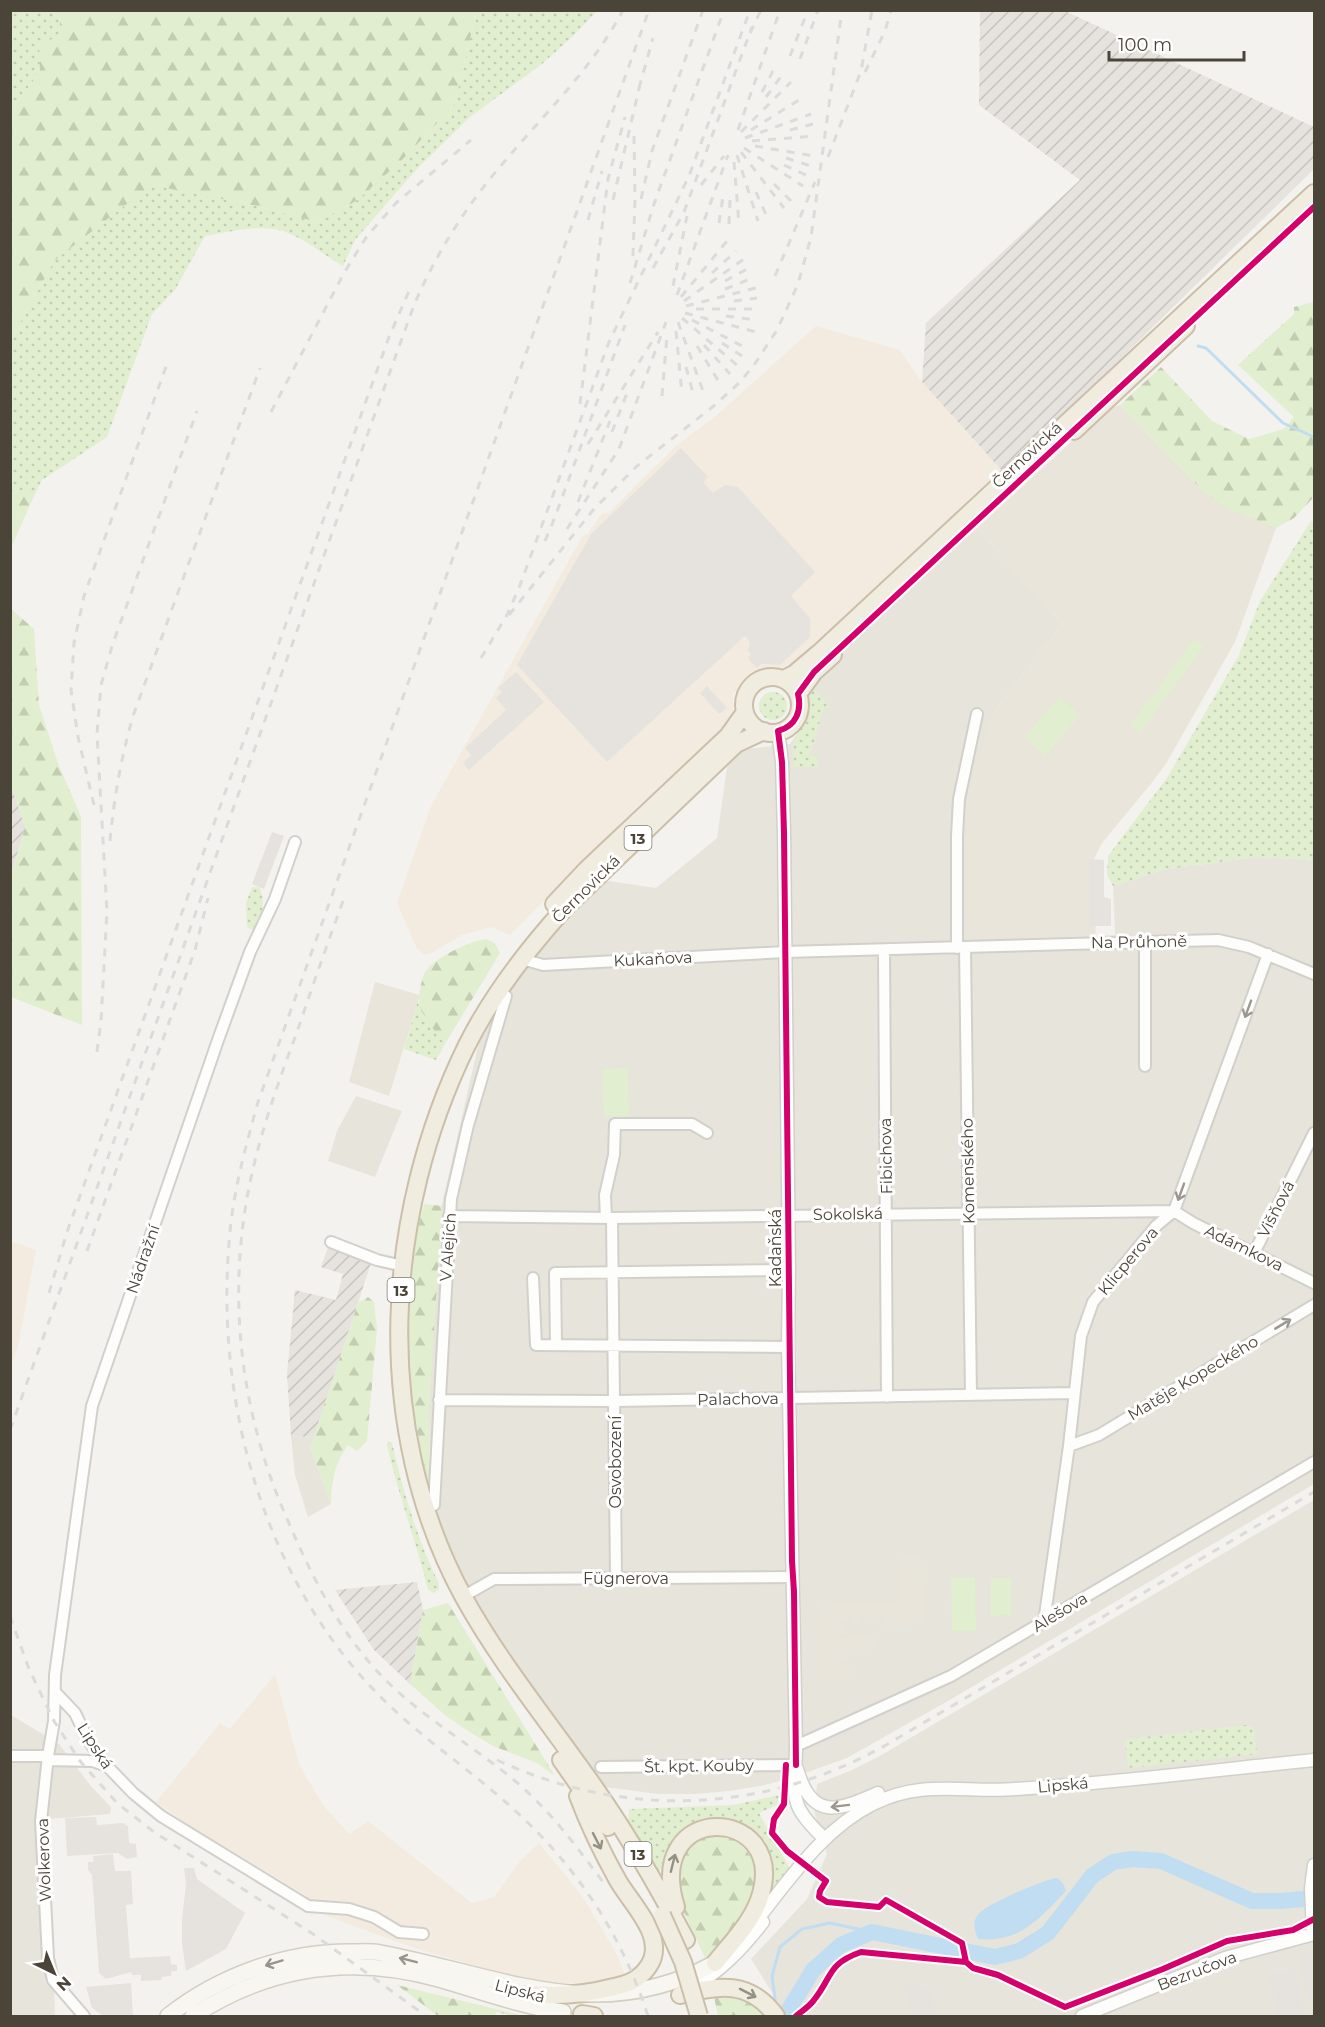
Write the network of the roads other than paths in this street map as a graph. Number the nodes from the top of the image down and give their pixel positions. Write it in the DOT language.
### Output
graph roads {
  1 [pos="1314,193"];
  2 [pos="1314,207"];
  3 [pos="784,679"];
  4 [pos="798,694"];
  5 [pos="745,712"];
  6 [pos="977,714"];
  7 [pos="771,731"];
  8 [pos="295,842"];
  9 [pos="1145,941"];
  10 [pos="961,948"];
  11 [pos="884,951"];
  12 [pos="784,952"];
  13 [pos="1268,954"];
  14 [pos="518,955"];
  15 [pos="1314,974"];
  16 [pos="506,996"];
  17 [pos="1145,1066"];
  18 [pos="707,1133"];
  19 [pos="1314,1133"];
  20 [pos="1174,1212"];
  21 [pos="886,1214"];
  22 [pos="969,1214"];
  23 [pos="449,1216"];
  24 [pos="788,1216"];
  25 [pos="609,1218"];
  26 [pos="331,1242"];
  27 [pos="1254,1253"];
  28 [pos="397,1265"];
  29 [pos="789,1270"];
  30 [pos="614,1271"];
  31 [pos="532,1278"];
  32 [pos="1314,1283"];
  33 [pos="1314,1305"];
  34 [pos="556,1345"];
  35 [pos="614,1345"];
  36 [pos="788,1347"];
  37 [pos="1074,1393"];
  38 [pos="972,1395"];
  39 [pos="887,1397"];
  40 [pos="790,1399"];
  41 [pos="439,1400"];
  42 [pos="615,1401"];
  43 [pos="1069,1446"];
  44 [pos="1314,1462"];
  45 [pos="434,1505"];
  46 [pos="793,1577"];
  47 [pos="616,1578"];
  48 [pos="464,1596"];
  49 [pos="1044,1622"];
  50 [pos="56,1693"];
  51 [pos="796,1746"];
  52 [pos="554,1750"];
  53 [pos="10,1756"];
  54 [pos="48,1758"];
  55 [pos="1314,1760"];
  56 [pos="796,1765"];
  57 [pos="601,1767"];
  58 [pos="109,1768"];
  59 [pos="937,1787"];
  60 [pos="825,1839"];
  61 [pos="1314,1865"];
  62 [pos="423,1934"];
  63 [pos="1314,1934"];
  64 [pos="686,1940"];
  65 [pos="715,1963"];
  66 [pos="523,1993"];
  67 [pos="673,1998"];
  68 [pos="1104,2012"];
  69 [pos="774,2013"];
  70 [pos="595,2015"];
  71 [pos="84,2016"];
  72 [pos="168,2016"];
  73 [pos="193,2016"];
  74 [pos="699,2016"];
  75 [pos="710,2016"];
  76 [pos="1082,2016"];
  1 -- 3 [label="highway, Černovická / 13"];
  2 -- 4 [label="highway, Černovická / 13"];
  3 -- 4 [label="highway"];
  3 -- 5 [label="highway, Černovická / 13"];
  4 -- 7 [label="highway, Černovická / 13"];
  5 -- 7 [label="highway"];
  5 -- 14 [label="highway, Černovická / 13"];
  6 -- 10 [label="street"];
  7 -- 12 [label="street, Kadaňská"];
  7 -- 14 [label="highway, Černovická / 13"];
  8 -- 50 [label="street, Nádražní"];
  9 -- 10 [label="street, Na Průhoně"];
  9 -- 13 [label="street, Na Průhoně"];
  9 -- 17 [label="street"];
  10 -- 11 [label="street, Na Průhoně"];
  10 -- 22 [label="street, Komenského"];
  11 -- 12 [label="street, Na Průhoně"];
  11 -- 21 [label="street, Fibichova"];
  12 -- 14 [label="street, Kukaňova"];
  12 -- 24 [label="street, Kadaňská"];
  13 -- 15 [label="street, Na Průhoně"];
  13 -- 20 [label="street, Klicperova, one-way"];
  14 -- 28 [label="highway, 13"];
  16 -- 23 [label="street, V Alejích"];
  18 -- 25 [label="street, Osvobození"];
  19 -- 27 [label="street, Višňová"];
  20 -- 22 [label="street, Sokolská"];
  20 -- 27 [label="street, Adámkova"];
  20 -- 37 [label="street, Klicperova"];
  21 -- 22 [label="street, Sokolská"];
  21 -- 24 [label="street, Sokolská"];
  21 -- 39 [label="street, Fibichova"];
  22 -- 38 [label="street, Komenského"];
  23 -- 25 [label="street, Sokolská"];
  23 -- 41 [label="street, V Alejích"];
  24 -- 25 [label="street, Sokolská"];
  24 -- 29 [label="street, Kadaňská"];
  25 -- 30 [label="street, Osvobození"];
  26 -- 28 [label="street"];
  27 -- 32 [label="street, Adámkova"];
  28 -- 48 [label="highway, 13"];
  28 -- 52 [label="highway, 13"];
  29 -- 30 [label="street, Kadaňská"];
  29 -- 36 [label="street, Kadaňská"];
  30 -- 34 [label="street"];
  30 -- 35 [label="street, Osvobození"];
  31 -- 34 [label="street"];
  43 -- 33 [label="street, Matěje Kopeckého, one-way"];
  34 -- 35 [label="street"];
  35 -- 36 [label="street"];
  35 -- 42 [label="street, Osvobození"];
  36 -- 40 [label="street, Kadaňská"];
  37 -- 38 [label="street, Palachova"];
  37 -- 43 [label="street, Klicperova"];
  38 -- 39 [label="street, Palachova"];
  39 -- 40 [label="street, Palachova"];
  40 -- 42 [label="street, Palachova"];
  40 -- 46 [label="street, Kadaňská"];
  41 -- 42 [label="street, Palachova"];
  41 -- 45 [label="street, V Alejích"];
  42 -- 47 [label="street, Osvobození"];
  43 -- 49 [label="street, Klicperova"];
  44 -- 49 [label="street, Alešova"];
  46 -- 47 [label="street, Fügnerova"];
  46 -- 51 [label="street, Kadaňská"];
  47 -- 48 [label="street, Fügnerova"];
  48 -- 64 [label="highway, 13"];
  49 -- 51 [label="street, Alešova"];
  50 -- 54 [label="street, Wolkerova"];
  50 -- 58 [label="street, Lipská"];
  51 -- 56 [label="street, Kadaňská"];
  52 -- 66 [label="highway, one-way"];
  52 -- 74 [label="highway, 13, bridge"];
  53 -- 54 [label="street"];
  54 -- 58 [label="street"];
  54 -- 71 [label="street, Wolkerova"];
  55 -- 59 [label="street, Lipská"];
  56 -- 57 [label="street, Št. kpt. Kouby"];
  59 -- 56 [label="street, Kadaňská, one-way"];
  56 -- 60 [label="street, Kadaňská"];
  58 -- 62 [label="street, Lipská"];
  59 -- 60 [label="street, Lipská"];
  60 -- 65 [label="street, Lipská"];
  60 -- 67 [label="street, Lipská"];
  61 -- 63 [label="street"];
  63 -- 68 [label="street, Bezručova"];
  64 -- 65 [label="highway, one-way"];
  64 -- 75 [label="highway, 13"];
  65 -- 66 [label="main road, Lipská"];
  66 -- 72 [label="main road, Lipská, one-way"];
  67 -- 69 [label="highway, one-way"];
  68 -- 76 [label="street, Bezručova"];
  70 -- 73 [label="main road, Lipská"];
}
